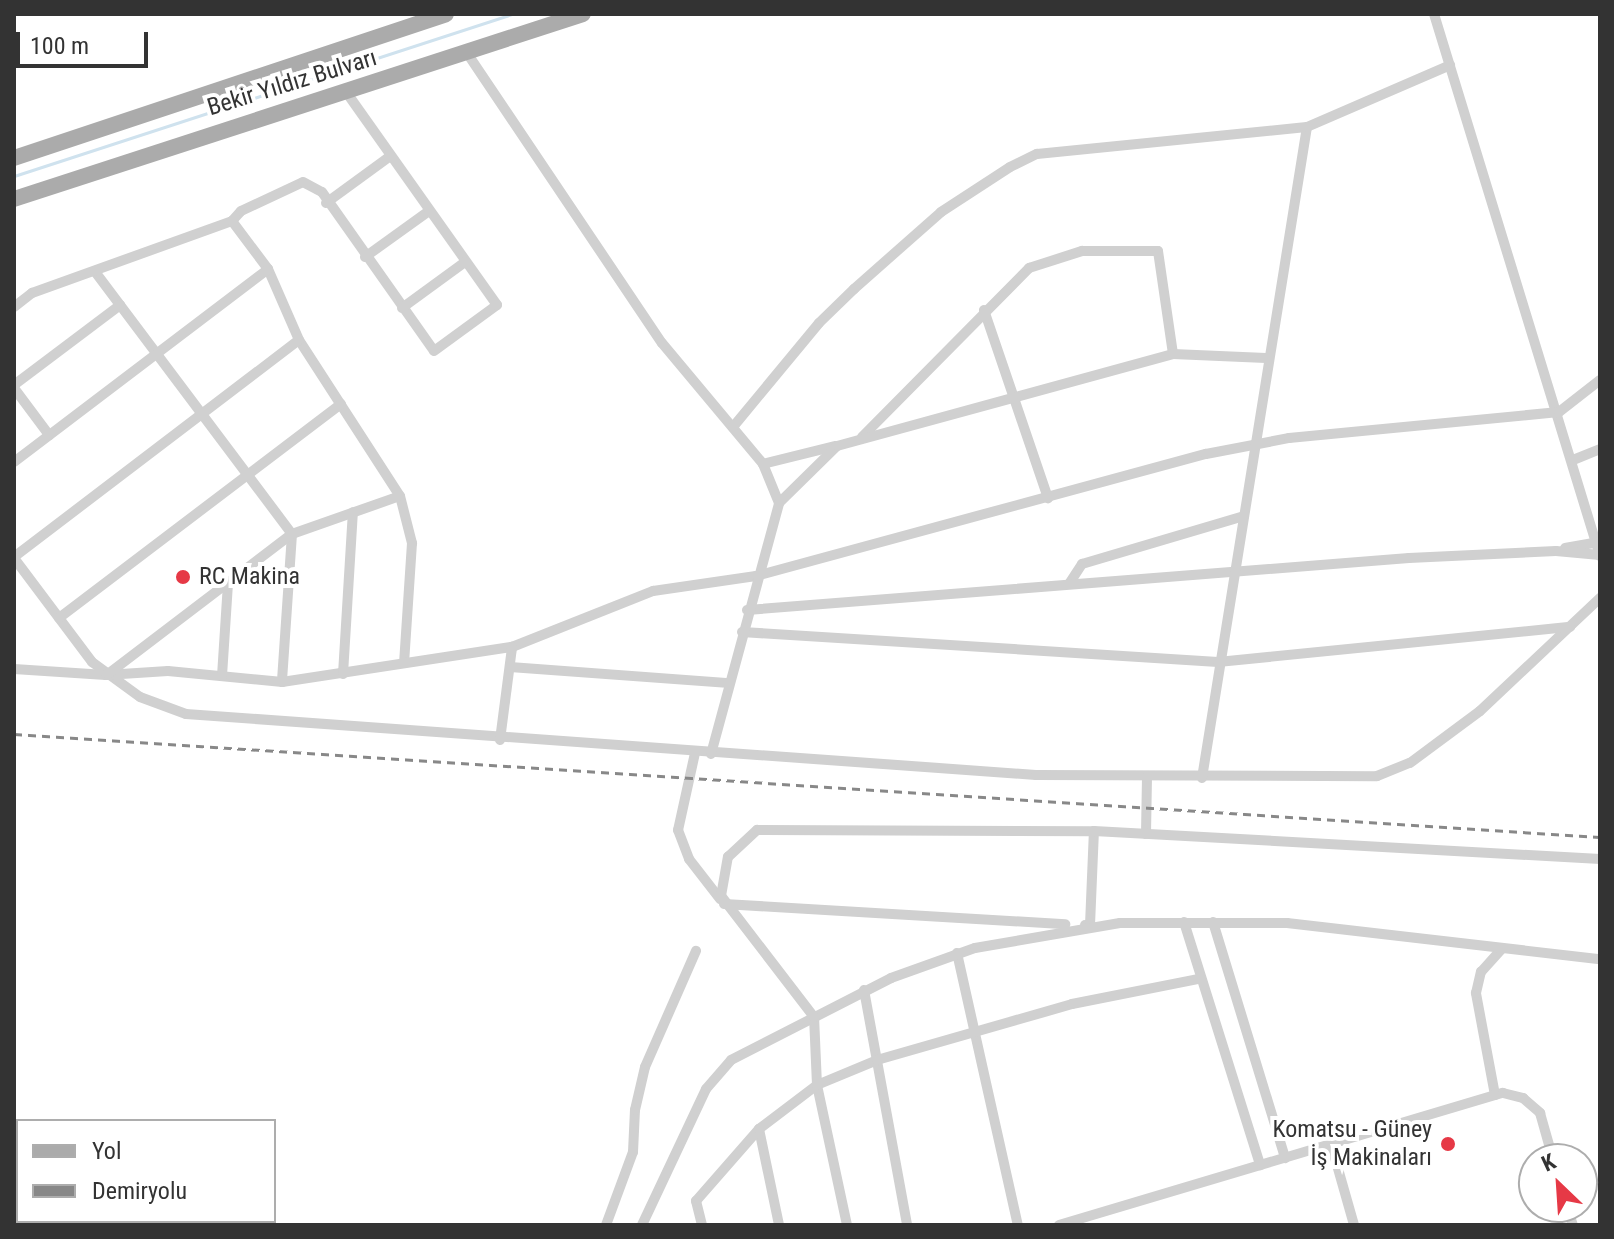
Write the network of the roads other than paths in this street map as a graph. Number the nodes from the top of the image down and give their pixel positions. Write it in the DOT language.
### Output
graph roads {
  1 [pos="446,14"];
  2 [pos="583,14"];
  3 [pos="1434,14"];
  4 [pos="467,53"];
  5 [pos="1450,65"];
  6 [pos="346,92"];
  7 [pos="1307,127"];
  8 [pos="389,157"];
  9 [pos="14,158"];
  10 [pos="14,199"];
  11 [pos="326,203"];
  12 [pos="429,211"];
  13 [pos="232,221"];
  14 [pos="365,257"];
  15 [pos="465,262"];
  16 [pos="268,269"];
  17 [pos="96,273"];
  18 [pos="120,305"];
  19 [pos="14,307"];
  20 [pos="402,308"];
  21 [pos="984,310"];
  22 [pos="299,340"];
  23 [pos="157,354"];
  24 [pos="1173,354"];
  25 [pos="1266,358"];
  26 [pos="1600,380"];
  27 [pos="14,387"];
  28 [pos="1015,397"];
  29 [pos="341,404"];
  30 [pos="1559,412"];
  31 [pos="202,414"];
  32 [pos="733,427"];
  33 [pos="49,435"];
  34 [pos="859,440"];
  35 [pos="1260,443"];
  36 [pos="837,446"];
  37 [pos="1600,449"];
  38 [pos="1573,460"];
  39 [pos="14,462"];
  40 [pos="763,464"];
  41 [pos="248,475"];
  42 [pos="400,496"];
  43 [pos="1048,498"];
  44 [pos="779,503"];
  45 [pos="353,512"];
  46 [pos="1244,516"];
  47 [pos="292,534"];
  48 [pos="1598,542"];
  49 [pos="1556,551"];
  50 [pos="1600,556"];
  51 [pos="14,557"];
  52 [pos="1233,571"];
  53 [pos="756,576"];
  54 [pos="228,582"];
  55 [pos="1069,584"];
  56 [pos="1598,602"];
  57 [pos="747,610"];
  58 [pos="59,618"];
  59 [pos="1570,627"];
  60 [pos="742,632"];
  61 [pos="512,647"];
  62 [pos="1218,662"];
  63 [pos="404,663"];
  64 [pos="510,667"];
  65 [pos="14,669"];
  66 [pos="343,674"];
  67 [pos="106,675"];
  68 [pos="222,676"];
  69 [pos="282,682"];
  70 [pos="729,683"];
  71 [pos="500,740"];
  72 [pos="695,753"];
  73 [pos="711,754"];
  74 [pos="1147,777"];
  75 [pos="1202,778"];
  76 [pos="1094,831"];
  77 [pos="1146,834"];
  78 [pos="1600,859"];
  79 [pos="724,904"];
  80 [pos="1184,922"];
  81 [pos="1213,922"];
  82 [pos="1090,925"];
  83 [pos="1501,950"];
  84 [pos="696,951"];
  85 [pos="957,953"];
  86 [pos="1600,959"];
  87 [pos="1198,979"];
  88 [pos="864,990"];
  89 [pos="814,1017"];
  90 [pos="975,1032"];
  91 [pos="877,1060"];
  92 [pos="817,1085"];
  93 [pos="1495,1095"];
  94 [pos="759,1129"];
  95 [pos="1548,1143"];
  96 [pos="1331,1144"];
  97 [pos="1285,1158"];
  98 [pos="1260,1165"];
  99 [pos="606,1225"];
  100 [pos="642,1225"];
  101 [pos="702,1225"];
  102 [pos="779,1225"];
  103 [pos="847,1225"];
  104 [pos="907,1225"];
  105 [pos="1018,1225"];
  106 [pos="1059,1225"];
  107 [pos="1354,1225"];
  1 -- 9 [label="main road, Bekir Yıldız Bulvarı"];
  2 -- 4 [label="main road, Bekir Yıldız Bulvarı"];
  3 -- 5 [label="street"];
  4 -- 6 [label="main road, Bekir Yıldız Bulvarı"];
  4 -- 32 [label="street"];
  5 -- 7 [label="street"];
  5 -- 30 [label="street"];
  6 -- 8 [label="street"];
  6 -- 10 [label="main road, Bekir Yıldız Bulvarı"];
  7 -- 25 [label="street"];
  7 -- 32 [label="street"];
  8 -- 11 [label="street"];
  8 -- 12 [label="street"];
  11 -- 13 [label="street"];
  11 -- 14 [label="street"];
  12 -- 14 [label="street"];
  12 -- 15 [label="street"];
  13 -- 16 [label="street"];
  13 -- 17 [label="street"];
  14 -- 20 [label="street"];
  15 -- 20 [label="street"];
  15 -- 20 [label="street"];
  16 -- 22 [label="street"];
  16 -- 23 [label="street"];
  17 -- 18 [label="street"];
  17 -- 19 [label="street"];
  18 -- 23 [label="street"];
  18 -- 27 [label="street"];
  21 -- 24 [label="street"];
  21 -- 28 [label="street"];
  21 -- 34 [label="street"];
  22 -- 29 [label="street"];
  22 -- 31 [label="street"];
  23 -- 31 [label="street"];
  23 -- 33 [label="street"];
  24 -- 25 [label="street"];
  24 -- 28 [label="street"];
  25 -- 35 [label="street"];
  26 -- 30 [label="street"];
  27 -- 33 [label="street"];
  28 -- 34 [label="street"];
  28 -- 43 [label="street"];
  29 -- 41 [label="street"];
  29 -- 42 [label="street"];
  30 -- 35 [label="street"];
  30 -- 38 [label="street"];
  31 -- 41 [label="street"];
  31 -- 51 [label="street"];
  32 -- 40 [label="street"];
  33 -- 39 [label="street"];
  34 -- 36 [label="street"];
  35 -- 43 [label="street"];
  35 -- 46 [label="street"];
  36 -- 40 [label="street"];
  36 -- 44 [label="street"];
  37 -- 38 [label="street"];
  38 -- 48 [label="street"];
  40 -- 44 [label="street"];
  41 -- 47 [label="street"];
  41 -- 58 [label="street"];
  42 -- 45 [label="street"];
  42 -- 63 [label="street"];
  43 -- 53 [label="street"];
  44 -- 53 [label="street"];
  45 -- 47 [label="street"];
  45 -- 66 [label="street"];
  46 -- 52 [label="street"];
  46 -- 55 [label="street"];
  47 -- 54 [label="street"];
  47 -- 69 [label="street"];
  48 -- 49 [label="street"];
  48 -- 50 [label="street"];
  49 -- 50 [label="street"];
  49 -- 52 [label="street"];
  51 -- 58 [label="street"];
  52 -- 55 [label="street"];
  52 -- 62 [label="street"];
  53 -- 57 [label="street"];
  53 -- 61 [label="street"];
  54 -- 67 [label="street"];
  54 -- 68 [label="street"];
  55 -- 57 [label="street"];
  56 -- 59 [label="street"];
  57 -- 60 [label="street"];
  58 -- 67 [label="street"];
  59 -- 62 [label="street"];
  59 -- 75 [label="street"];
  60 -- 62 [label="street"];
  60 -- 70 [label="street"];
  61 -- 63 [label="street"];
  61 -- 64 [label="street"];
  62 -- 75 [label="street"];
  63 -- 66 [label="street"];
  64 -- 70 [label="street"];
  64 -- 71 [label="street"];
  65 -- 67 [label="street"];
  66 -- 69 [label="street"];
  67 -- 68 [label="street"];
  67 -- 71 [label="street"];
  68 -- 69 [label="street"];
  70 -- 73 [label="street"];
  71 -- 72 [label="street"];
  72 -- 73 [label="street"];
  72 -- 79 [label="street"];
  73 -- 74 [label="street"];
  74 -- 75 [label="street"];
  74 -- 77 [label="street"];
  76 -- 77 [label="street"];
  76 -- 79 [label="street"];
  76 -- 82 [label="street"];
  77 -- 78 [label="street"];
  79 -- 82 [label="street"];
  79 -- 89 [label="street"];
  80 -- 81 [label="street"];
  80 -- 82 [label="street"];
  80 -- 87 [label="street"];
  81 -- 83 [label="street"];
  81 -- 97 [label="street"];
  82 -- 85 [label="street"];
  83 -- 86 [label="street"];
  83 -- 93 [label="street"];
  84 -- 99 [label="street"];
  85 -- 88 [label="street"];
  85 -- 90 [label="street"];
  87 -- 90 [label="street"];
  87 -- 98 [label="street"];
  88 -- 89 [label="street"];
  88 -- 91 [label="street"];
  89 -- 92 [label="street"];
  89 -- 100 [label="street"];
  90 -- 91 [label="street"];
  90 -- 105 [label="street"];
  91 -- 92 [label="street"];
  91 -- 104 [label="street"];
  92 -- 94 [label="street"];
  92 -- 103 [label="street"];
  93 -- 95 [label="street"];
  93 -- 96 [label="street"];
  94 -- 101 [label="street"];
  94 -- 102 [label="street"];
  96 -- 97 [label="street"];
  96 -- 107 [label="street"];
  97 -- 98 [label="street"];
  98 -- 106 [label="street"];
}
